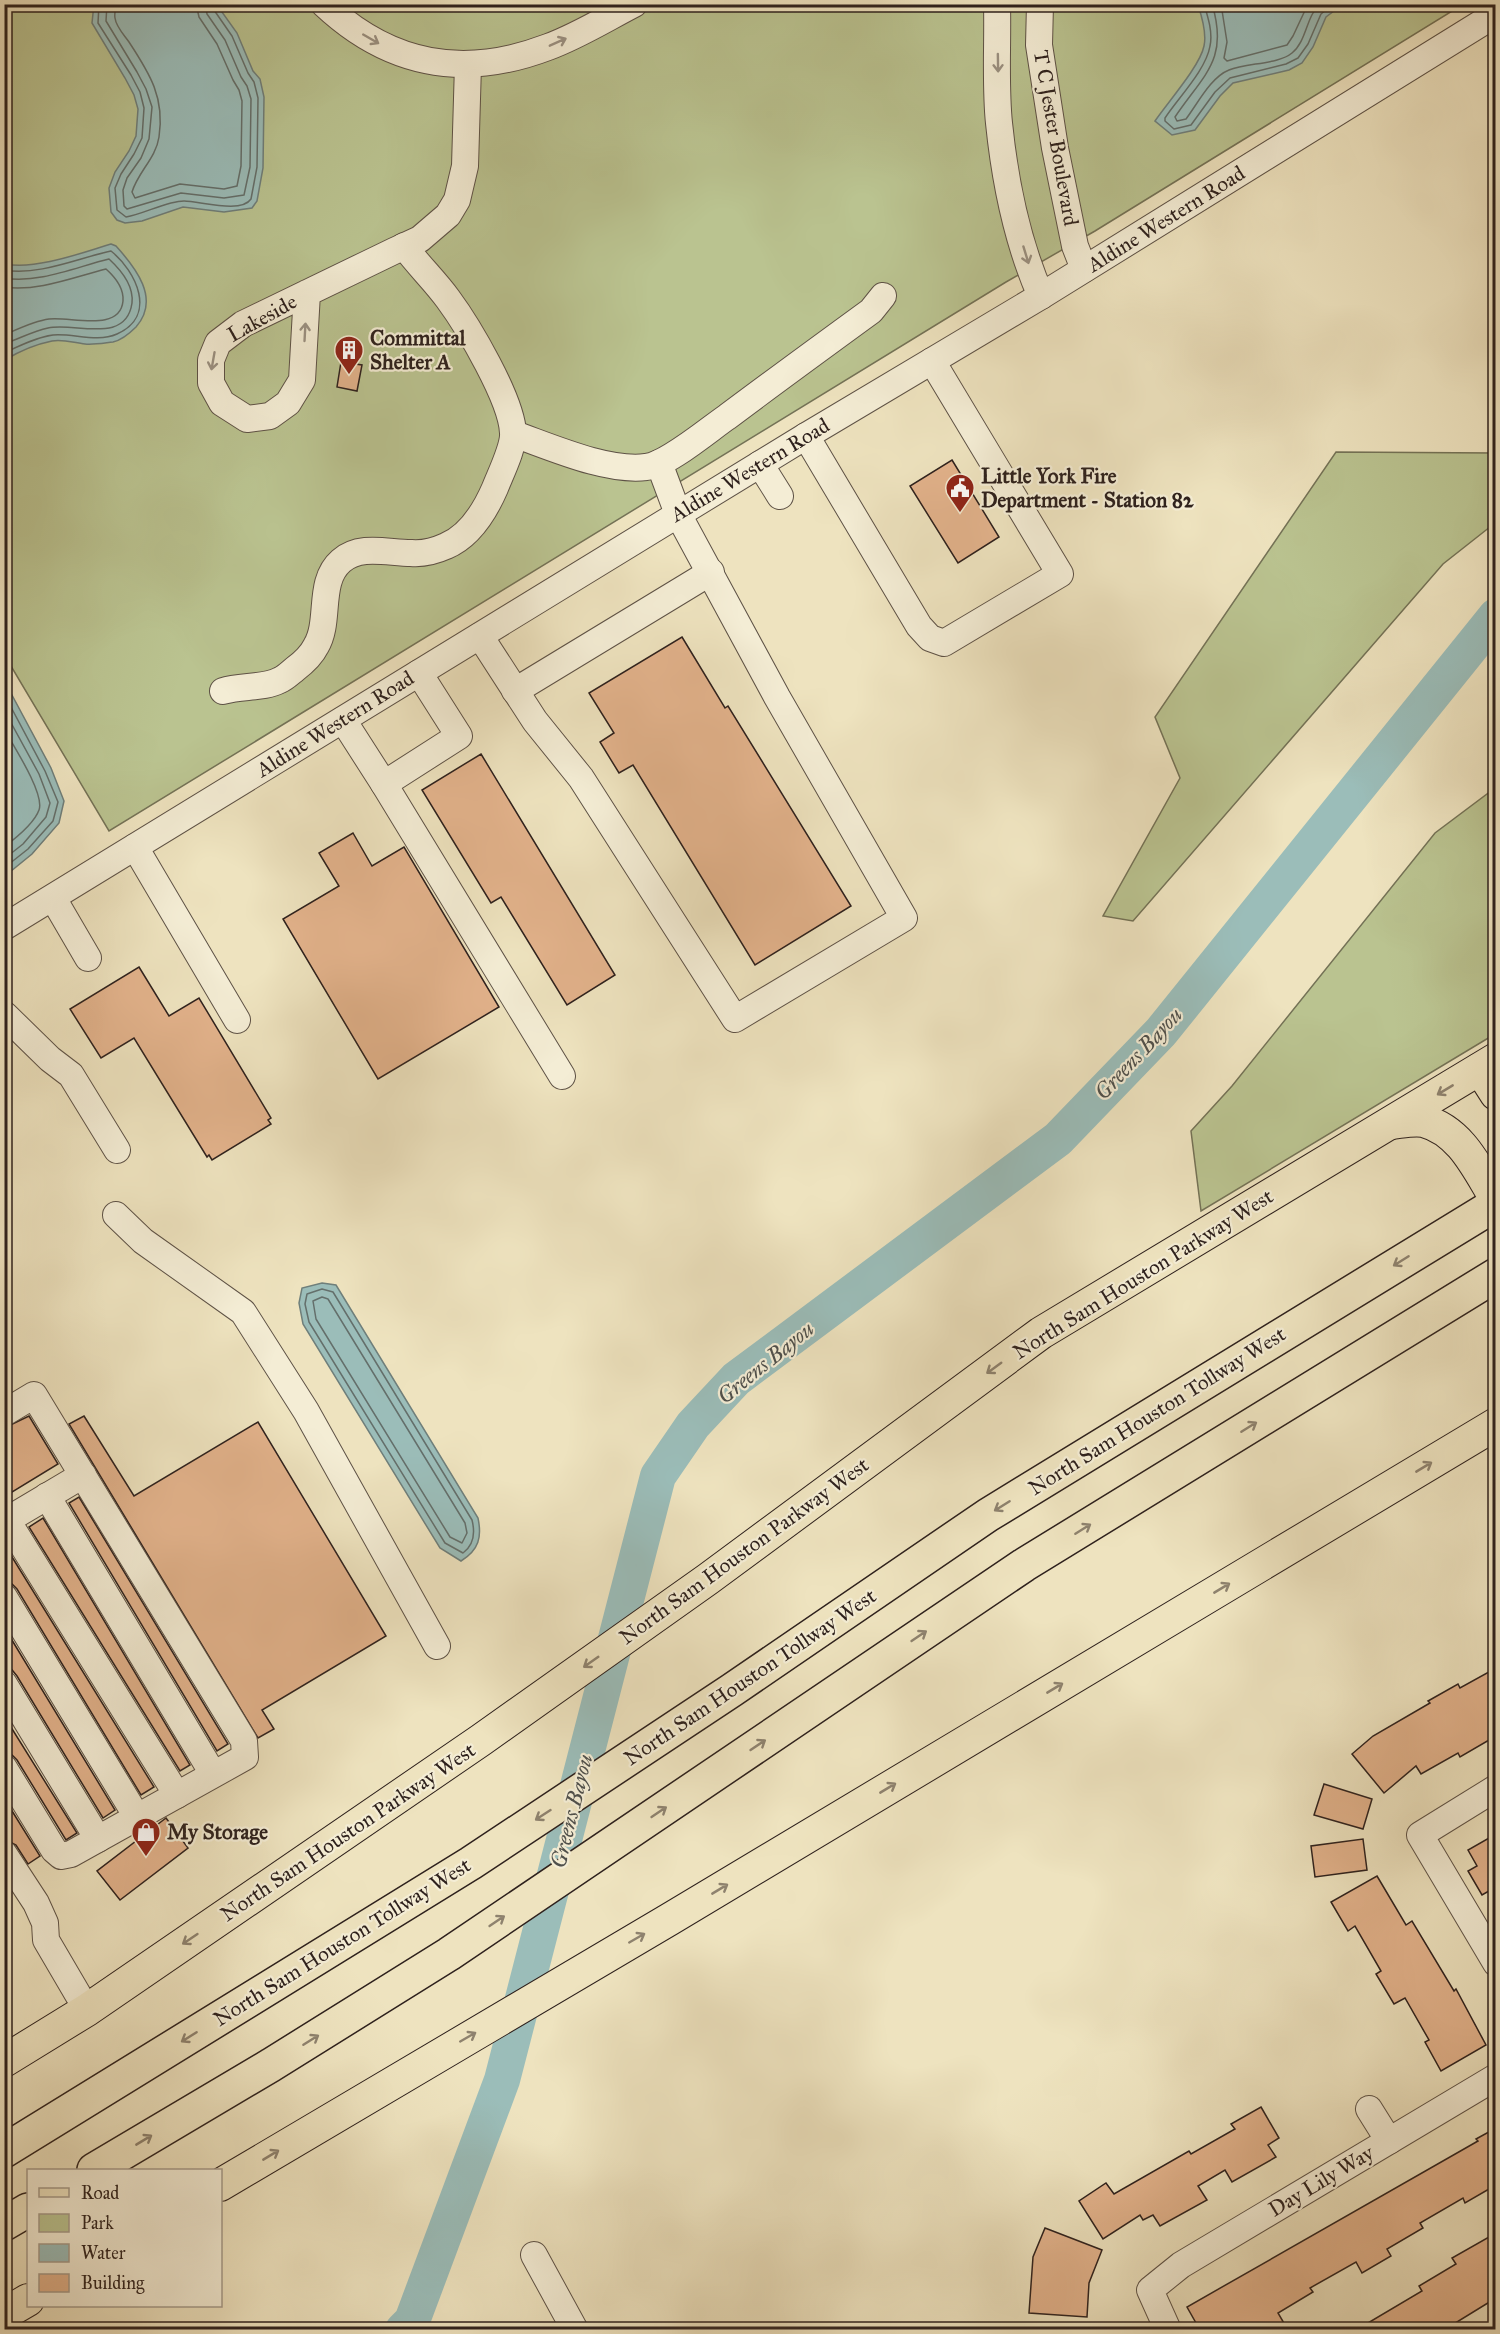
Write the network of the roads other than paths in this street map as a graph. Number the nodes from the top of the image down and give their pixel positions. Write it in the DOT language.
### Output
graph roads {
  1 [pos="324,4"];
  2 [pos="634,4"];
  3 [pos="997,4"];
  4 [pos="1040,4"];
  5 [pos="1493,19"];
  6 [pos="468,65"];
  7 [pos="404,246"];
  8 [pos="1084,269"];
  9 [pos="307,293"];
  10 [pos="883,296"];
  11 [pos="1041,296"];
  12 [pos="932,360"];
  13 [pos="514,434"];
  14 [pos="806,436"];
  15 [pos="659,463"];
  16 [pos="760,464"];
  17 [pos="780,496"];
  18 [pos="678,514"];
  19 [pos="711,572"];
  20 [pos="480,636"];
  21 [pos="419,673"];
  22 [pos="223,691"];
  23 [pos="515,691"];
  24 [pos="343,720"];
  25 [pos="384,784"];
  26 [pos="135,847"];
  27 [pos="53,898"];
  28 [pos="4,927"];
  29 [pos="88,958"];
  30 [pos="5,1015"];
  31 [pos="237,1020"];
  32 [pos="1490,1074"];
  33 [pos="562,1076"];
  34 [pos="1390,1123"];
  35 [pos="117,1150"];
  36 [pos="1496,1199"];
  37 [pos="1496,1204"];
  38 [pos="116,1215"];
  39 [pos="1490,1279"];
  40 [pos="4,1413"];
  41 [pos="1496,1424"];
  42 [pos="83,1475"];
  43 [pos="48,1496"];
  44 [pos="6,1521"];
  45 [pos="4,1597"];
  46 [pos="437,1646"];
  47 [pos="4,1684"];
  48 [pos="4,1768"];
  49 [pos="213,1774"];
  50 [pos="1496,1788"];
  51 [pos="177,1795"];
  52 [pos="136,1817"];
  53 [pos="98,1839"];
  54 [pos="4,1854"];
  55 [pos="1496,1963"];
  56 [pos="87,2010"];
  57 [pos="4,2061"];
  58 [pos="1496,2077"];
  59 [pos="96,2096"];
  60 [pos="1369,2109"];
  61 [pos="4,2131"];
  62 [pos="1389,2140"];
  63 [pos="4,2151"];
  64 [pos="96,2169"];
  65 [pos="222,2184"];
  66 [pos="27,2211"];
  67 [pos="4,2224"];
  68 [pos="534,2255"];
  69 [pos="27,2301"];
  70 [pos="4,2314"];
  71 [pos="575,2330"];
  72 [pos="1168,2330"];
  1 -- 6 [label="street, one-way"];
  6 -- 2 [label="street, one-way"];
  3 -- 11 [label="street, T C Jester Boulevard, one-way"];
  4 -- 8 [label="street, T C Jester Boulevard"];
  5 -- 8 [label="street, Aldine Western Road"];
  6 -- 7 [label="street, Lakeside"];
  7 -- 9 [label="street, Lakeside"];
  7 -- 13 [label="street"];
  8 -- 11 [label="street, Aldine Western Road"];
  9 -- 9 [label="street, Lakeside, one-way"];
  10 -- 15 [label="street"];
  11 -- 12 [label="street, Aldine Western Road"];
  12 -- 14 [label="street, Aldine Western Road"];
  12 -- 14 [label="street"];
  13 -- 15 [label="street"];
  13 -- 22 [label="street"];
  14 -- 16 [label="street, Aldine Western Road"];
  15 -- 18 [label="street"];
  16 -- 17 [label="street"];
  16 -- 18 [label="street, Aldine Western Road"];
  18 -- 19 [label="street"];
  18 -- 20 [label="street, Aldine Western Road"];
  19 -- 23 [label="street"];
  19 -- 23 [label="street"];
  20 -- 21 [label="street, Aldine Western Road"];
  20 -- 23 [label="street"];
  21 -- 24 [label="street, Aldine Western Road"];
  21 -- 25 [label="street"];
  24 -- 25 [label="street"];
  24 -- 26 [label="street, Aldine Western Road"];
  25 -- 33 [label="street"];
  26 -- 27 [label="street, Aldine Western Road"];
  26 -- 31 [label="street"];
  27 -- 28 [label="street, Aldine Western Road"];
  27 -- 29 [label="street"];
  30 -- 35 [label="street"];
  32 -- 34 [label="main road, North Sam Houston Parkway West, one-way"];
  34 -- 36 [label="main road"];
  34 -- 56 [label="main road, North Sam Houston Parkway West, one-way"];
  37 -- 59 [label="highway, North Sam Houston Tollway West, one-way"];
  38 -- 46 [label="street"];
  64 -- 39 [label="highway, one-way"];
  40 -- 42 [label="street"];
  65 -- 41 [label="main road, one-way"];
  42 -- 43 [label="street"];
  42 -- 49 [label="street"];
  43 -- 44 [label="street"];
  43 -- 49 [label="street"];
  44 -- 51 [label="street"];
  45 -- 52 [label="street"];
  47 -- 53 [label="street"];
  48 -- 53 [label="street"];
  49 -- 51 [label="street"];
  50 -- 55 [label="street"];
  51 -- 52 [label="street"];
  52 -- 53 [label="street"];
  54 -- 56 [label="street"];
  56 -- 57 [label="main road, North Sam Houston Parkway West"];
  58 -- 62 [label="street, Day Lily Way"];
  59 -- 61 [label="highway"];
  59 -- 63 [label="highway, North Sam Houston Tollway West"];
  60 -- 62 [label="street"];
  62 -- 72 [label="street, Day Lily Way"];
  66 -- 67 [label="highway"];
  68 -- 71 [label="street"];
  69 -- 70 [label="main road"];
}
